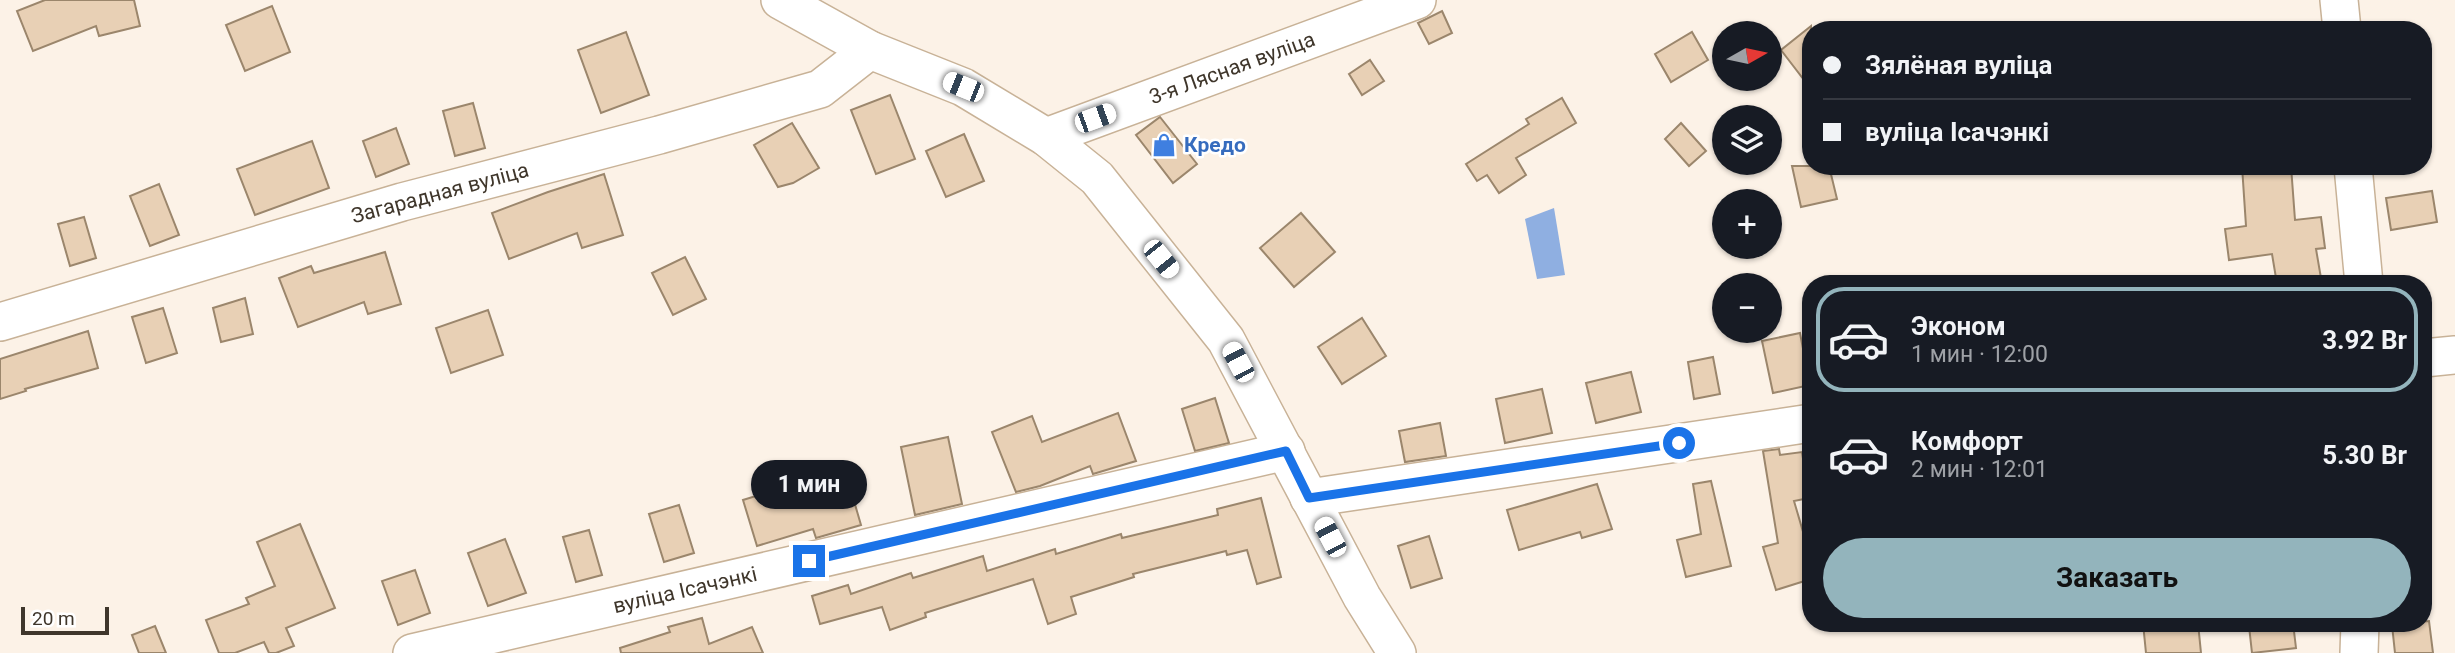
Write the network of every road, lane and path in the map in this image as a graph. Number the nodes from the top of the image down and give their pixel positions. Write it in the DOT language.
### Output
graph roads {
  1 [pos="780,0"];
  2 [pos="1417,0"];
  3 [pos="2339,0"];
  4 [pos="2341,21"];
  5 [pos="870,50"];
  6 [pos="1046,137"];
  7 [pos="2354,175"];
  8 [pos="2363,275"];
  9 [pos="0,322"];
  10 [pos="2455,355"];
  11 [pos="2432,357"];
  12 [pos="1802,424"];
  13 [pos="1286,451"];
  14 [pos="1309,498"];
  15 [pos="2360,632"];
  16 [pos="412,653"];
  17 [pos="1397,653"];
  18 [pos="2359,653"];
  1 -- 5 [label="street"];
  2 -- 6 [label="street, 3-я Лясная вуліца"];
  3 -- 4 [label="street"];
  5 -- 6 [label="street"];
  5 -- 9 [label="street, Загарадная вуліца"];
  6 -- 13 [label="street"];
  7 -- 8 [label="street"];
  10 -- 11 [label="street"];
  12 -- 14 [label="street"];
  13 -- 14 [label="street"];
  13 -- 16 [label="street, вуліца Ісачэнкі"];
  14 -- 17 [label="street"];
  15 -- 18 [label="street"];
}
